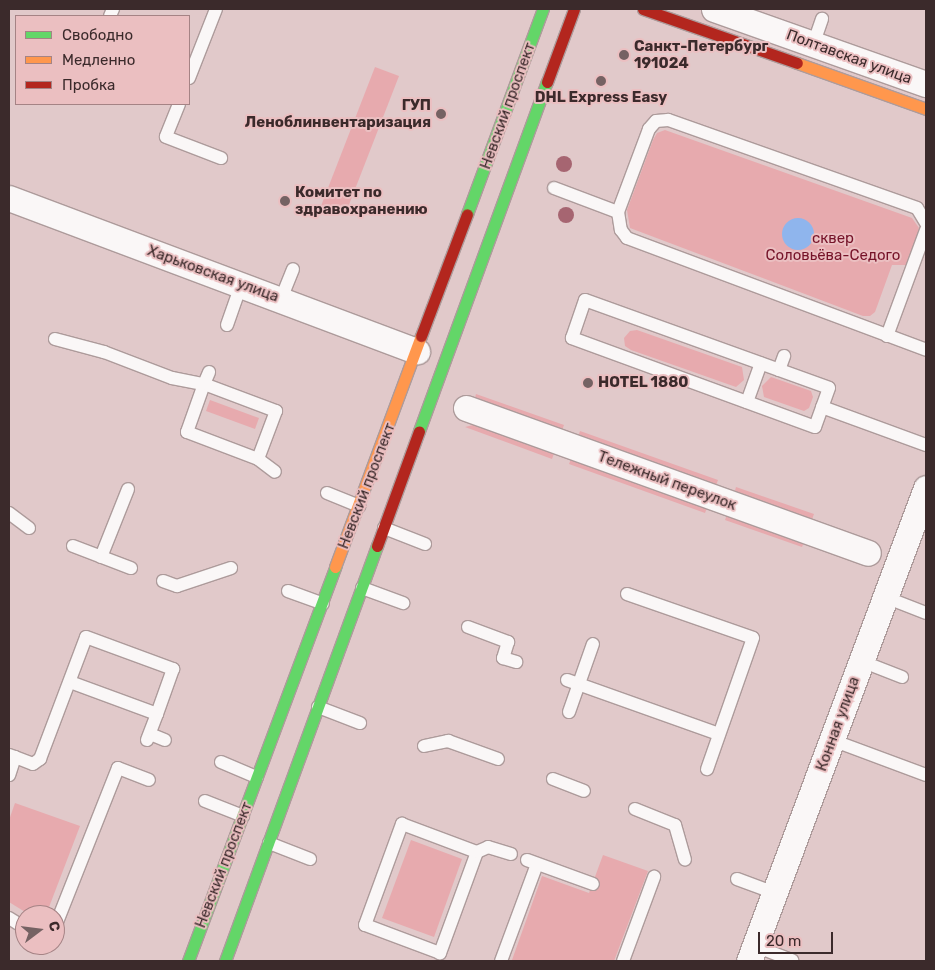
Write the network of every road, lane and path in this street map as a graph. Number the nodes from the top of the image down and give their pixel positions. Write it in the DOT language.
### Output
graph roads {
  1 [pos="216,9"];
  2 [pos="543,9"];
  3 [pos="574,9"];
  4 [pos="643,9"];
  5 [pos="714,9"];
  6 [pos="822,19"];
  7 [pos="810,55"];
  8 [pos="190,75"];
  9 [pos="926,84"];
  10 [pos="179,105"];
  11 [pos="926,109"];
  12 [pos="221,158"];
  13 [pos="554,188"];
  14 [pos="9,198"];
  15 [pos="618,212"];
  16 [pos="926,223"];
  17 [pos="926,230"];
  18 [pos="293,270"];
  19 [pos="242,285"];
  20 [pos="281,300"];
  21 [pos="227,325"];
  22 [pos="887,336"];
  23 [pos="56,339"];
  24 [pos="926,350"];
  25 [pos="417,351"];
  26 [pos="784,356"];
  27 [pos="761,363"];
  28 [pos="779,370"];
  29 [pos="209,372"];
  30 [pos="204,384"];
  31 [pos="747,402"];
  32 [pos="822,407"];
  33 [pos="466,408"];
  34 [pos="926,445"];
  35 [pos="258,460"];
  36 [pos="275,472"];
  37 [pos="926,488"];
  38 [pos="128,489"];
  39 [pos="327,493"];
  40 [pos="360,506"];
  41 [pos="9,513"];
  42 [pos="29,528"];
  43 [pos="384,528"];
  44 [pos="425,544"];
  45 [pos="73,546"];
  46 [pos="868,553"];
  47 [pos="101,557"];
  48 [pos="131,568"];
  49 [pos="231,568"];
  50 [pos="163,580"];
  51 [pos="362,588"];
  52 [pos="288,591"];
  53 [pos="627,594"];
  54 [pos="885,597"];
  55 [pos="403,603"];
  56 [pos="323,604"];
  57 [pos="926,613"];
  58 [pos="468,627"];
  59 [pos="593,644"];
  60 [pos="861,661"];
  61 [pos="516,662"];
  62 [pos="902,677"];
  63 [pos="70,682"];
  64 [pos="573,682"];
  65 [pos="318,707"];
  66 [pos="569,712"];
  67 [pos="157,714"];
  68 [pos="360,723"];
  69 [pos="719,734"];
  70 [pos="165,740"];
  71 [pos="832,740"];
  72 [pos="424,746"];
  73 [pos="12,756"];
  74 [pos="498,759"];
  75 [pos="221,762"];
  76 [pos="707,768"];
  77 [pos="9,775"];
  78 [pos="926,775"];
  79 [pos="257,777"];
  80 [pos="553,779"];
  81 [pos="150,780"];
  82 [pos="584,790"];
  83 [pos="205,801"];
  84 [pos="635,809"];
  85 [pos="243,816"];
  86 [pos="268,843"];
  87 [pos="477,852"];
  88 [pos="510,854"];
  89 [pos="310,859"];
  90 [pos="684,860"];
  91 [pos="654,877"];
  92 [pos="737,879"];
  93 [pos="593,884"];
  94 [pos="774,893"];
  95 [pos="64,905"];
  96 [pos="752,954"];
  97 [pos="792,960"];
  98 [pos="188,961"];
  99 [pos="225,961"];
  100 [pos="501,961"];
  101 [pos="623,961"];
  1 -- 8 [label="lane"];
  2 -- 25 [label="main road, Невский проспект"];
  3 -- 43 [label="main road, Невский проспект"];
  4 -- 7 [label="main road, Полтавская улица"];
  5 -- 7 [label="street, Полтавская улица"];
  6 -- 7 [label="lane"];
  7 -- 9 [label="street, Полтавская улица"];
  7 -- 11 [label="main road, Полтавская улица"];
  10 -- 12 [label="lane"];
  13 -- 15 [label="lane"];
  14 -- 19 [label="street, Харьковская улица"];
  15 -- 16 [label="lane"];
  15 -- 22 [label="lane"];
  17 -- 22 [label="lane"];
  18 -- 20 [label="lane"];
  19 -- 20 [label="street, Харьковская улица"];
  19 -- 21 [label="lane"];
  20 -- 25 [label="street, Харьковская улица"];
  22 -- 24 [label="lane"];
  23 -- 30 [label="lane"];
  25 -- 40 [label="main road, Невский проспект"];
  26 -- 28 [label="lane"];
  27 -- 28 [label="lane"];
  27 -- 31 [label="lane"];
  27 -- 31 [label="lane"];
  28 -- 32 [label="lane"];
  29 -- 30 [label="lane"];
  30 -- 35 [label="lane"];
  30 -- 35 [label="lane"];
  31 -- 32 [label="lane"];
  32 -- 34 [label="lane"];
  33 -- 46 [label="street, Тележный переулок"];
  35 -- 36 [label="lane"];
  37 -- 54 [label="street, Конная улица"];
  38 -- 47 [label="lane"];
  39 -- 40 [label="lane"];
  40 -- 56 [label="main road, Невский проспект"];
  41 -- 42 [label="lane"];
  43 -- 44 [label="lane"];
  43 -- 51 [label="main road, Невский проспект"];
  45 -- 47 [label="lane"];
  47 -- 48 [label="lane"];
  49 -- 50 [label="lane"];
  51 -- 55 [label="lane"];
  51 -- 65 [label="main road, Невский проспект"];
  52 -- 56 [label="lane"];
  53 -- 69 [label="lane"];
  54 -- 57 [label="lane"];
  54 -- 60 [label="street, Конная улица"];
  56 -- 79 [label="main road, Невский проспект"];
  58 -- 61 [label="lane"];
  59 -- 64 [label="lane"];
  60 -- 62 [label="lane"];
  60 -- 71 [label="street, Конная улица"];
  63 -- 67 [label="lane"];
  63 -- 67 [label="lane"];
  63 -- 73 [label="lane"];
  64 -- 66 [label="lane"];
  64 -- 69 [label="lane"];
  65 -- 68 [label="lane"];
  65 -- 86 [label="main road, Невский проспект"];
  67 -- 70 [label="lane"];
  69 -- 76 [label="lane"];
  71 -- 78 [label="lane"];
  71 -- 94 [label="street, Конная улица"];
  72 -- 74 [label="lane"];
  73 -- 77 [label="lane"];
  75 -- 79 [label="lane"];
  79 -- 85 [label="main road, Невский проспект"];
  80 -- 82 [label="lane"];
  81 -- 95 [label="lane"];
  83 -- 85 [label="lane"];
  84 -- 90 [label="lane"];
  85 -- 98 [label="main road, Невский проспект"];
  86 -- 89 [label="lane"];
  86 -- 99 [label="main road, Невский проспект"];
  87 -- 87 [label="lane"];
  87 -- 88 [label="lane"];
  91 -- 101 [label="lane"];
  92 -- 94 [label="lane"];
  93 -- 100 [label="lane"];
  94 -- 96 [label="street, Конная улица"];
  96 -- 97 [label="lane"];
}
